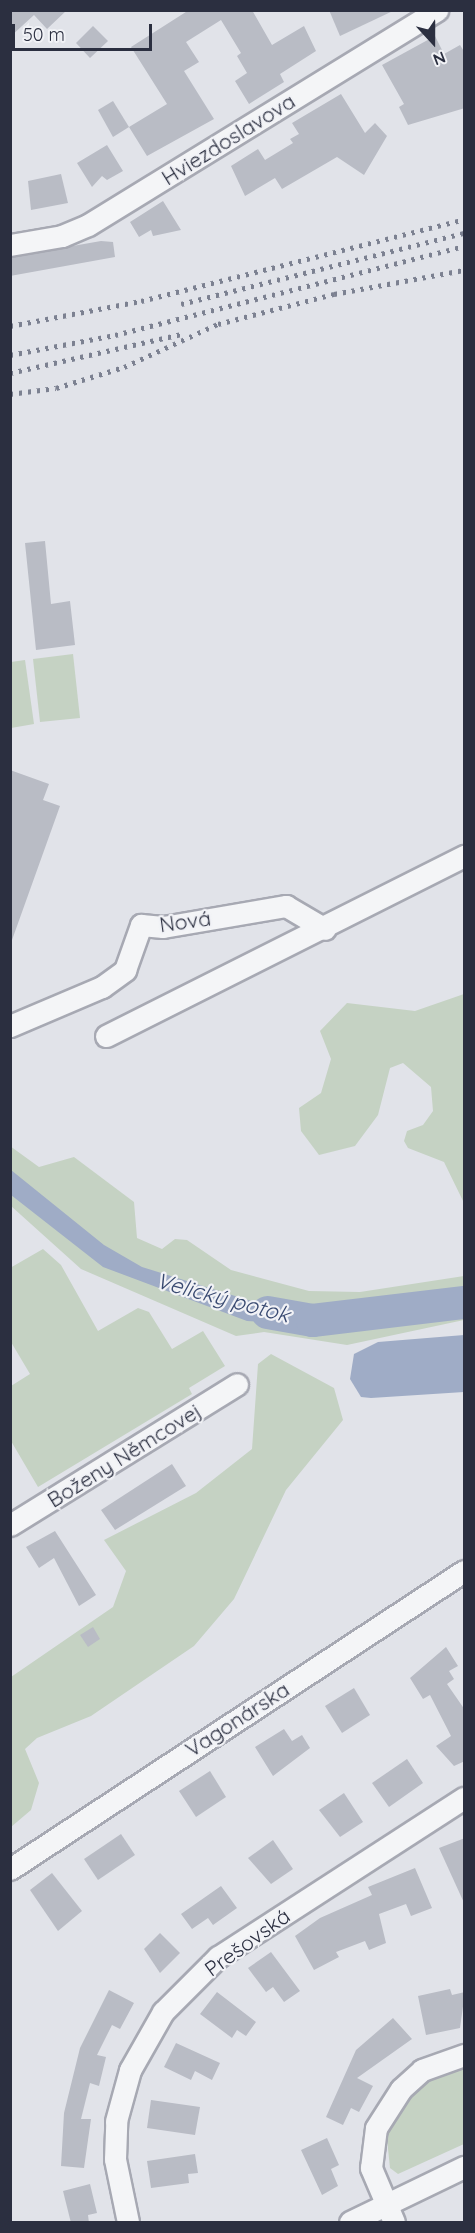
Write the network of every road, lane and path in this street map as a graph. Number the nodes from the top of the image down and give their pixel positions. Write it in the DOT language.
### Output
graph roads {
  1 [pos="437,10"];
  2 [pos="10,245"];
  3 [pos="465,856"];
  4 [pos="325,928"];
  5 [pos="10,1026"];
  6 [pos="106,1036"];
  7 [pos="237,1384"];
  8 [pos="10,1525"];
  9 [pos="465,1571"];
  10 [pos="465,1798"];
  11 [pos="10,1869"];
  12 [pos="465,2055"];
  13 [pos="465,2167"];
  14 [pos="389,2214"];
  15 [pos="128,2223"];
  16 [pos="350,2223"];
  1 -- 2 [label="street, Hviezdoslavova"];
  3 -- 4 [label="street"];
  4 -- 5 [label="street, Nová"];
  4 -- 6 [label="street"];
  7 -- 8 [label="street, Boženy Němcovej"];
  9 -- 11 [label="street, Vagonárska"];
  10 -- 15 [label="street, Prešovská"];
  12 -- 14 [label="street"];
  13 -- 14 [label="street"];
  14 -- 16 [label="street"];
}
